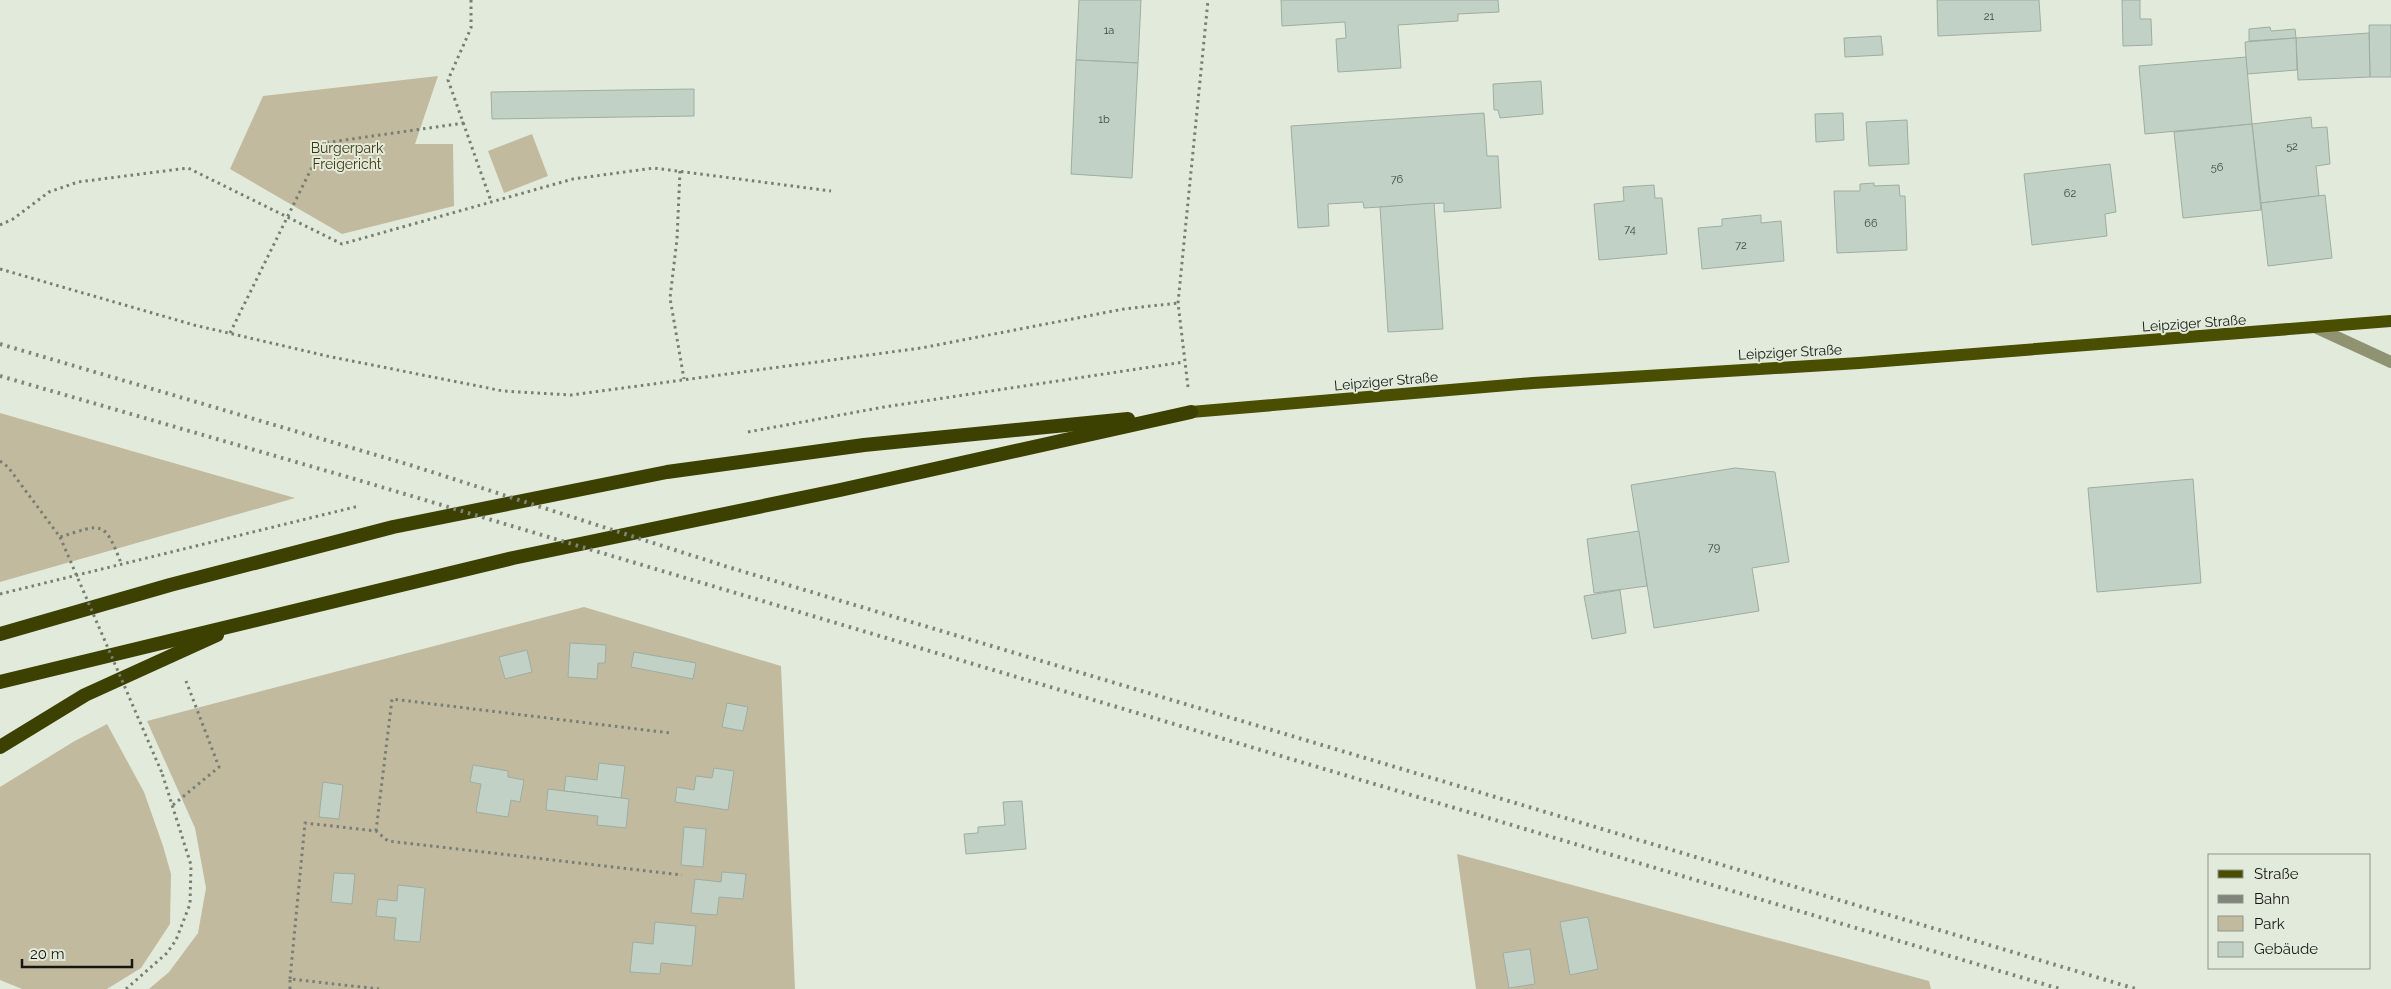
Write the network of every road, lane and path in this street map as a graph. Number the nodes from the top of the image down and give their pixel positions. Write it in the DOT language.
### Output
graph roads {
  1 [pos="471,0"];
  2 [pos="1208,0"];
  3 [pos="464,123"];
  4 [pos="680,171"];
  5 [pos="831,191"];
  6 [pos="491,201"];
  7 [pos="289,218"];
  8 [pos="0,225"];
  9 [pos="0,269"];
  10 [pos="1178,303"];
  11 [pos="2391,321"];
  12 [pos="2317,328"];
  13 [pos="230,334"];
  14 [pos="2391,362"];
  15 [pos="684,380"];
  16 [pos="1191,412"];
  17 [pos="0,461"];
  18 [pos="60,537"];
  19 [pos="121,563"];
  20 [pos="247,621"];
  21 [pos="0,634"];
  22 [pos="186,680"];
  23 [pos="0,682"];
  24 [pos="670,733"];
  25 [pos="0,746"];
  26 [pos="173,805"];
  27 [pos="376,831"];
  28 [pos="682,875"];
  29 [pos="290,979"];
  30 [pos="126,989"];
  31 [pos="290,989"];
  32 [pos="379,989"];
  1 -- 3 [label="path"];
  2 -- 10 [label="path"];
  3 -- 6 [label="path"];
  3 -- 7 [label="path"];
  4 -- 5 [label="path"];
  4 -- 6 [label="path"];
  4 -- 15 [label="path"];
  6 -- 7 [label="path"];
  7 -- 8 [label="path"];
  7 -- 13 [label="path"];
  9 -- 13 [label="path"];
  10 -- 15 [label="path"];
  10 -- 16 [label="path"];
  11 -- 12 [label="main road, Leipziger Straße"];
  12 -- 14 [label="street"];
  12 -- 16 [label="main road, Leipziger Straße"];
  13 -- 15 [label="path"];
  16 -- 20 [label="highway"];
  16 -- 21 [label="highway"];
  17 -- 18 [label="path"];
  18 -- 19 [label="path"];
  18 -- 26 [label="path, bridge"];
  20 -- 23 [label="highway"];
  20 -- 25 [label="highway"];
  22 -- 26 [label="path"];
  24 -- 27 [label="path"];
  26 -- 30 [label="path"];
  27 -- 28 [label="path"];
  27 -- 29 [label="path"];
  29 -- 31 [label="path"];
  29 -- 32 [label="path"];
}
